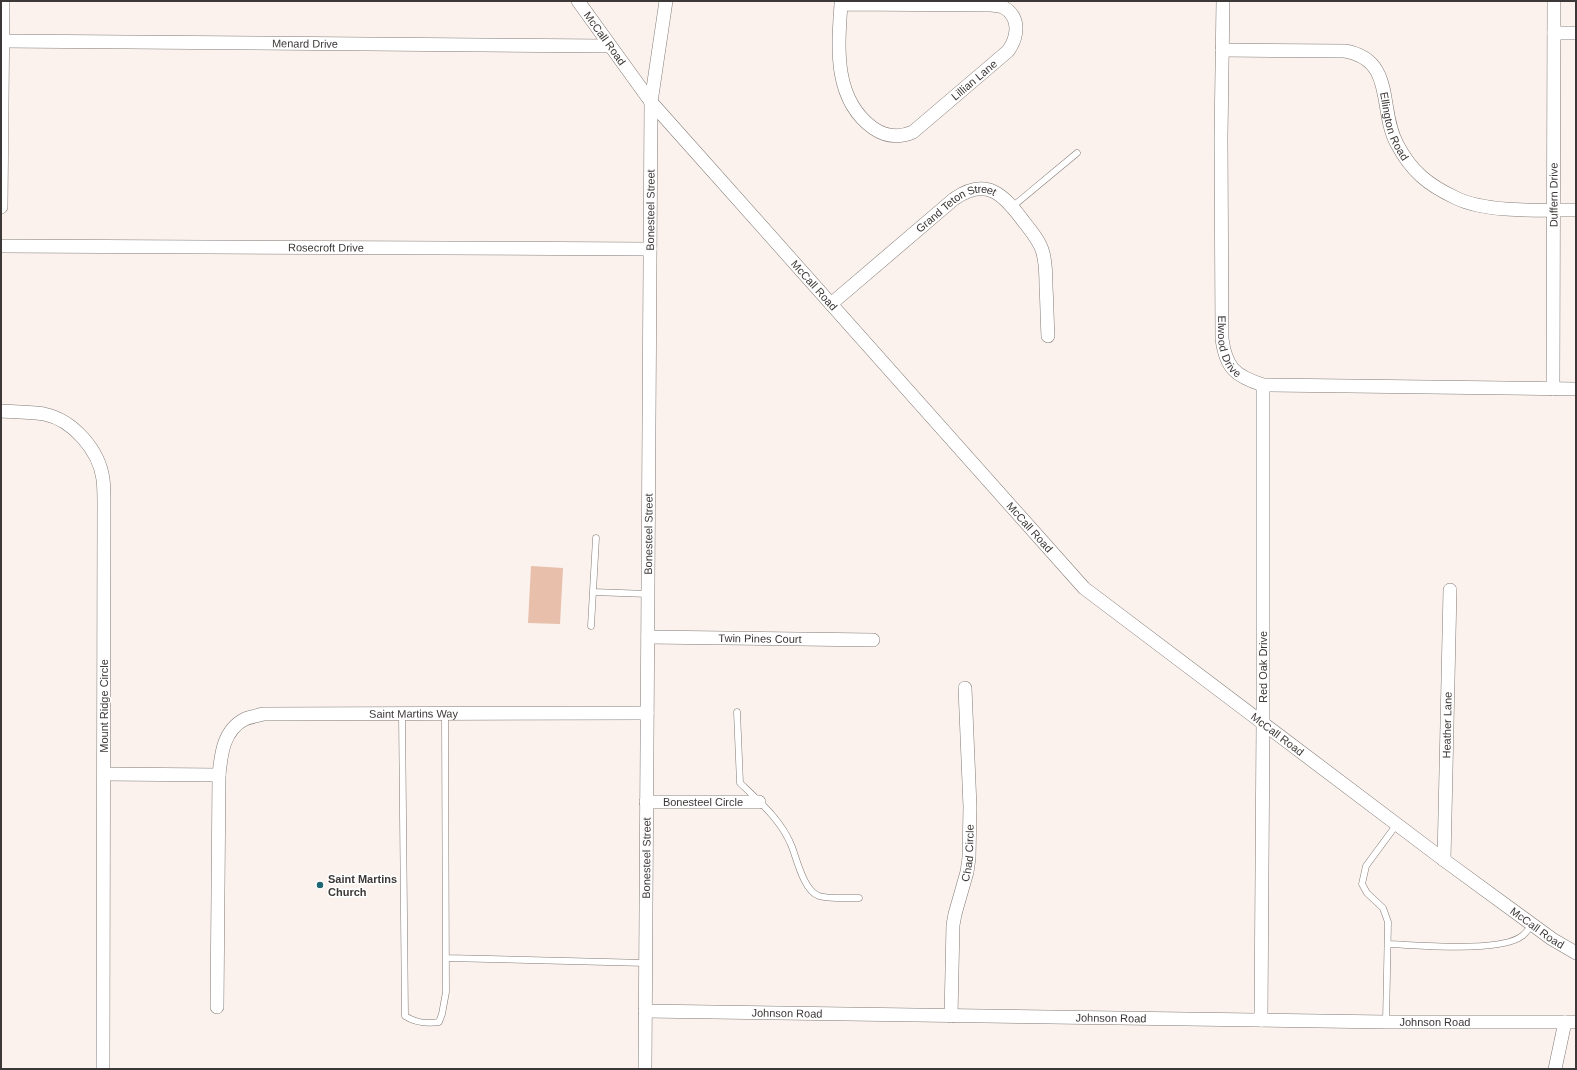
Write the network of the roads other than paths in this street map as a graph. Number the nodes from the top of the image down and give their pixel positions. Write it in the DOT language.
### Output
graph roads {
  1 [pos="3,1"];
  2 [pos="578,1"];
  3 [pos="666,1"];
  4 [pos="1222,1"];
  5 [pos="1554,1"];
  6 [pos="841,2"];
  7 [pos="1554,33"];
  8 [pos="1576,33"];
  9 [pos="2,41"];
  10 [pos="609,46"];
  11 [pos="1222,50"];
  12 [pos="651,102"];
  13 [pos="1077,154"];
  14 [pos="1,207"];
  15 [pos="1012,207"];
  16 [pos="1552,210"];
  17 [pos="1576,210"];
  18 [pos="1,246"];
  19 [pos="650,249"];
  20 [pos="831,304"];
  21 [pos="1048,336"];
  22 [pos="1263,385"];
  23 [pos="1552,388"];
  24 [pos="1576,389"];
  25 [pos="1,411"];
  26 [pos="596,538"];
  27 [pos="1450,590"];
  28 [pos="593,592"];
  29 [pos="648,594"];
  30 [pos="591,626"];
  31 [pos="648,637"];
  32 [pos="873,640"];
  33 [pos="965,688"];
  34 [pos="737,712"];
  35 [pos="402,714"];
  36 [pos="446,714"];
  37 [pos="647,714"];
  38 [pos="1263,723"];
  39 [pos="104,774"];
  40 [pos="219,775"];
  41 [pos="646,802"];
  42 [pos="759,802"];
  43 [pos="1397,824"];
  44 [pos="1444,860"];
  45 [pos="859,898"];
  46 [pos="1532,924"];
  47 [pos="1388,944"];
  48 [pos="1576,953"];
  49 [pos="447,958"];
  50 [pos="646,963"];
  51 [pos="217,1008"];
  52 [pos="645,1011"];
  53 [pos="951,1016"];
  54 [pos="1261,1020"];
  55 [pos="1386,1022"];
  56 [pos="1571,1022"];
  57 [pos="103,1069"];
  58 [pos="645,1069"];
  59 [pos="1556,1069"];
  1 -- 9 [label="street"];
  2 -- 10 [label="street, McCall Road"];
  3 -- 12 [label="street, Bonesteel Street"];
  4 -- 11 [label="street, Elwood Drive"];
  5 -- 7 [label="street, Duffern Drive"];
  6 -- 6 [label="street, Lillian Lane"];
  7 -- 8 [label="street"];
  7 -- 16 [label="street, Duffern Drive"];
  9 -- 10 [label="street, Menard Drive"];
  9 -- 14 [label="street"];
  10 -- 12 [label="street, McCall Road"];
  11 -- 16 [label="street, Ellington Road"];
  11 -- 22 [label="street, Elwood Drive"];
  12 -- 19 [label="street, Bonesteel Street"];
  12 -- 20 [label="street, McCall Road"];
  13 -- 15 [label="lane"];
  15 -- 20 [label="street, Grand Teton Street"];
  15 -- 21 [label="street, Grand Teton Street"];
  16 -- 17 [label="street, Ellington Road"];
  16 -- 23 [label="street, Duffern Drive"];
  18 -- 19 [label="street, Rosecroft Drive"];
  19 -- 29 [label="street, Bonesteel Street"];
  20 -- 38 [label="street, McCall Road"];
  22 -- 23 [label="street, Elwood Drive"];
  22 -- 38 [label="street, Red Oak Drive"];
  23 -- 24 [label="street, Elwood Drive"];
  25 -- 39 [label="street, Mount Ridge Circle"];
  26 -- 28 [label="lane"];
  27 -- 44 [label="street, Heather Lane"];
  28 -- 29 [label="lane"];
  28 -- 30 [label="lane"];
  29 -- 31 [label="street, Bonesteel Street"];
  31 -- 32 [label="street, Twin Pines Court"];
  31 -- 37 [label="street, Bonesteel Street"];
  33 -- 53 [label="street, Chad Circle"];
  34 -- 42 [label="lane"];
  35 -- 36 [label="street, Saint Martins Way"];
  35 -- 40 [label="street, Saint Martins Way"];
  35 -- 49 [label="lane"];
  36 -- 37 [label="street, Saint Martins Way"];
  36 -- 49 [label="lane"];
  37 -- 41 [label="street, Bonesteel Street"];
  38 -- 43 [label="street, McCall Road"];
  38 -- 54 [label="street, Red Oak Drive"];
  39 -- 40 [label="street"];
  39 -- 57 [label="street, Mount Ridge Circle"];
  40 -- 51 [label="street, Saint Martins Way"];
  41 -- 42 [label="street, Bonesteel Circle"];
  41 -- 50 [label="street, Bonesteel Street"];
  42 -- 45 [label="lane"];
  43 -- 44 [label="street, McCall Road"];
  43 -- 47 [label="lane"];
  44 -- 46 [label="street, McCall Road"];
  46 -- 47 [label="lane"];
  46 -- 48 [label="street, McCall Road"];
  47 -- 55 [label="lane"];
  49 -- 50 [label="lane"];
  50 -- 52 [label="street, Bonesteel Street"];
  52 -- 53 [label="street, Johnson Road"];
  52 -- 58 [label="street, Bonesteel Street"];
  53 -- 54 [label="street, Johnson Road"];
  54 -- 55 [label="street, Johnson Road"];
  55 -- 56 [label="street, Johnson Road"];
  56 -- 59 [label="street"];
}
